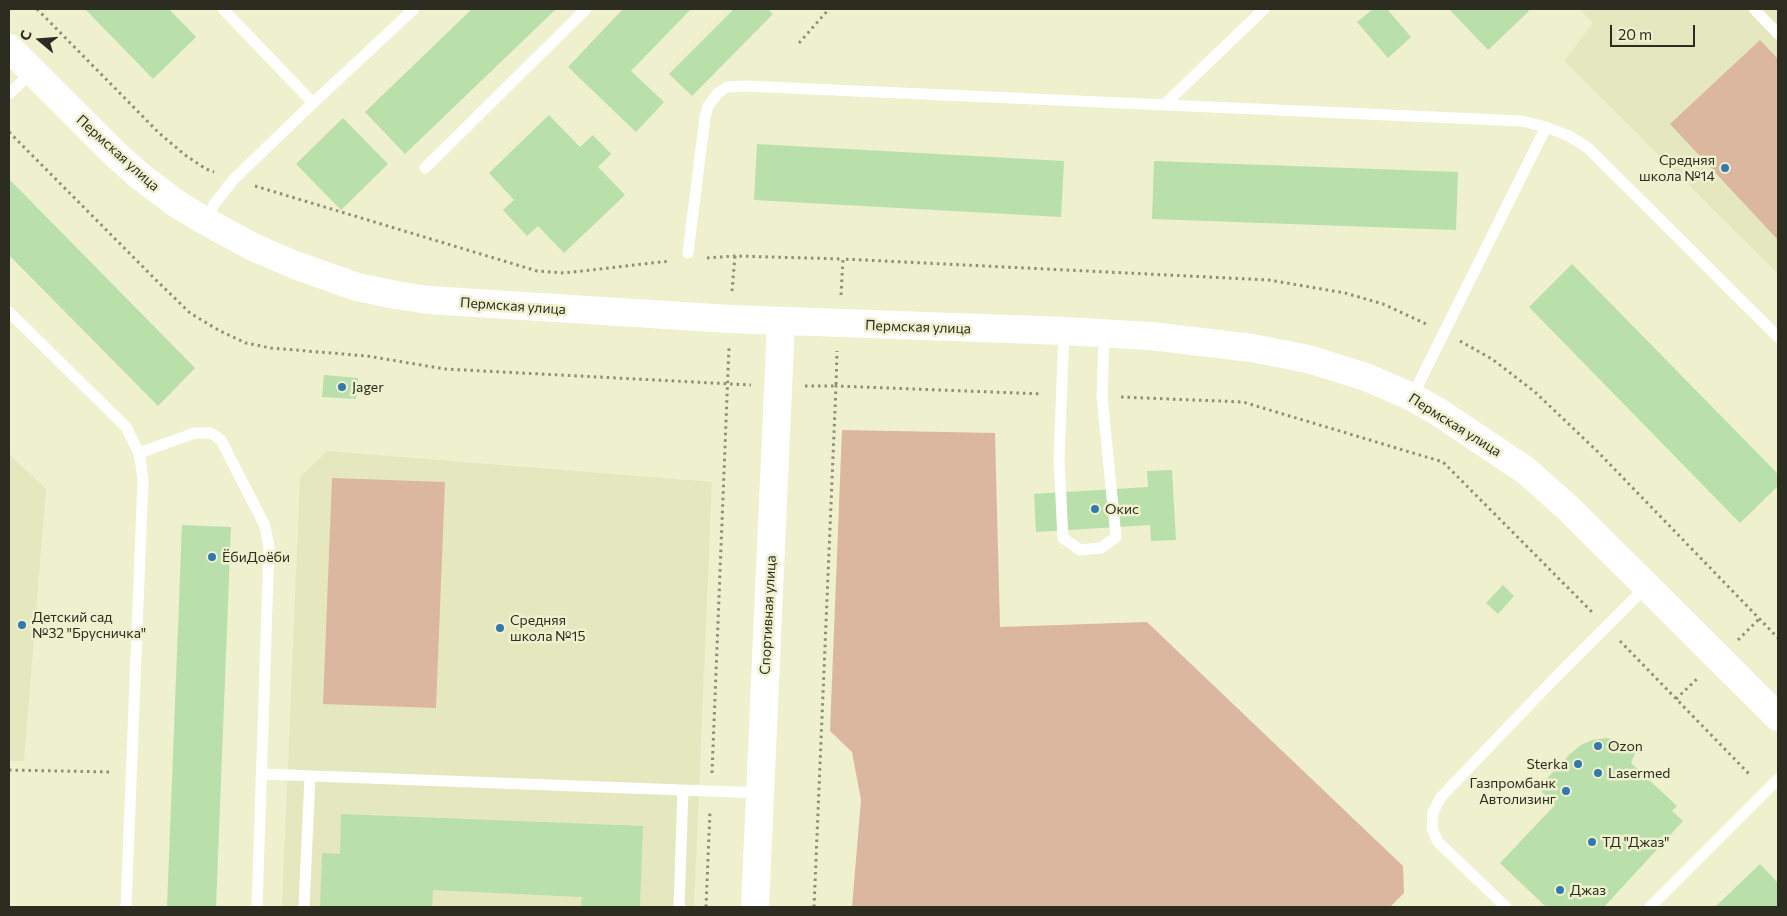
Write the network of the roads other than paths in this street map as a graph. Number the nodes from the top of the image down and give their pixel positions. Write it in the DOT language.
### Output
graph roads {
  1 [pos="222,9"];
  2 [pos="414,9"];
  3 [pos="586,9"];
  4 [pos="1264,9"];
  5 [pos="1754,9"];
  6 [pos="1778,34"];
  7 [pos="9,48"];
  8 [pos="32,72"];
  9 [pos="9,94"];
  10 [pos="313,103"];
  11 [pos="1164,106"];
  12 [pos="1546,127"];
  13 [pos="425,168"];
  14 [pos="205,221"];
  15 [pos="688,253"];
  16 [pos="9,312"];
  17 [pos="781,322"];
  18 [pos="1064,331"];
  19 [pos="1104,333"];
  20 [pos="1778,337"];
  21 [pos="1412,397"];
  22 [pos="139,453"];
  23 [pos="1647,586"];
  24 [pos="1778,717"];
  25 [pos="262,774"];
  26 [pos="310,776"];
  27 [pos="1778,779"];
  28 [pos="683,790"];
  29 [pos="760,793"];
  30 [pos="126,907"];
  31 [pos="257,907"];
  32 [pos="304,907"];
  33 [pos="679,907"];
  34 [pos="755,907"];
  35 [pos="1506,907"];
  36 [pos="1650,907"];
  1 -- 10 [label="lane"];
  2 -- 10 [label="lane"];
  3 -- 13 [label="lane"];
  4 -- 11 [label="lane"];
  5 -- 6 [label="lane"];
  7 -- 8 [label="street, Пермская улица"];
  8 -- 9 [label="lane"];
  8 -- 14 [label="street, Пермская улица"];
  10 -- 14 [label="lane"];
  11 -- 12 [label="lane"];
  11 -- 15 [label="lane"];
  12 -- 20 [label="lane"];
  12 -- 21 [label="lane"];
  14 -- 17 [label="street, Пермская улица"];
  16 -- 22 [label="lane"];
  17 -- 18 [label="street, Пермская улица"];
  17 -- 29 [label="street, Спортивная улица"];
  18 -- 19 [label="street, Пермская улица"];
  18 -- 19 [label="lane"];
  19 -- 21 [label="street, Пермская улица"];
  21 -- 23 [label="street, Пермская улица"];
  22 -- 25 [label="lane"];
  22 -- 30 [label="lane"];
  23 -- 24 [label="street, Пермская улица"];
  23 -- 35 [label="lane"];
  25 -- 26 [label="lane"];
  25 -- 31 [label="lane"];
  26 -- 28 [label="lane"];
  26 -- 32 [label="lane"];
  27 -- 36 [label="lane"];
  28 -- 29 [label="lane"];
  28 -- 33 [label="lane"];
  29 -- 34 [label="street, Спортивная улица"];
}
